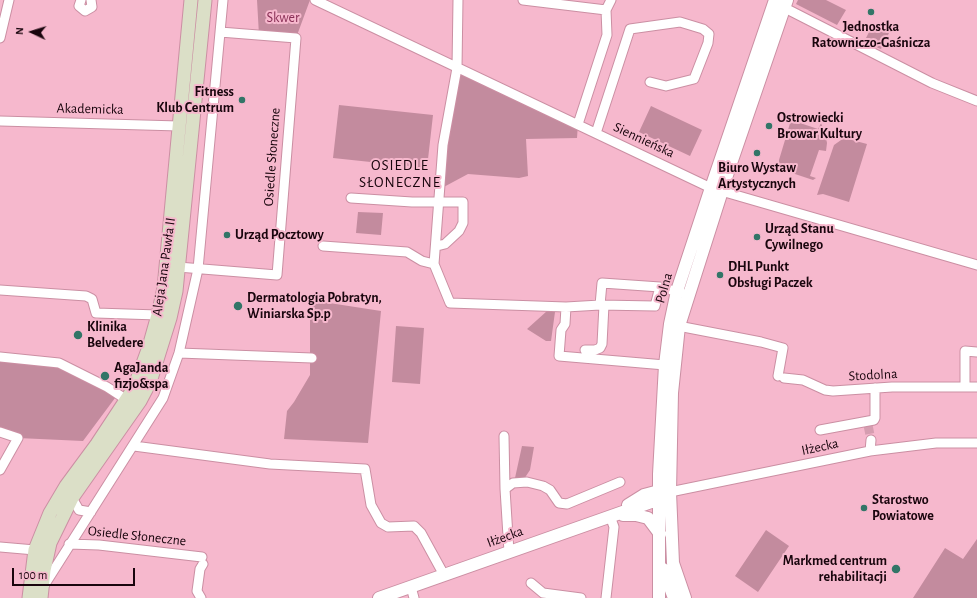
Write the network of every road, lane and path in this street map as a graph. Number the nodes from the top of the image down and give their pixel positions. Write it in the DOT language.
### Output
graph roads {
  1 [pos="9,0"];
  2 [pos="80,0"];
  3 [pos="91,0"];
  4 [pos="191,0"];
  5 [pos="205,0"];
  6 [pos="223,0"];
  7 [pos="315,0"];
  8 [pos="458,0"];
  9 [pos="523,0"];
  10 [pos="611,0"];
  11 [pos="778,2"];
  12 [pos="606,10"];
  13 [pos="220,32"];
  14 [pos="0,38"];
  15 [pos="457,68"];
  16 [pos="650,82"];
  17 [pos="977,101"];
  18 [pos="0,121"];
  19 [pos="578,124"];
  20 [pos="179,126"];
  21 [pos="596,133"];
  22 [pos="717,190"];
  23 [pos="350,198"];
  24 [pos="440,202"];
  25 [pos="323,246"];
  26 [pos="436,246"];
  27 [pos="434,264"];
  28 [pos="977,265"];
  29 [pos="172,267"];
  30 [pos="198,269"];
  31 [pos="660,287"];
  32 [pos="0,290"];
  33 [pos="683,293"];
  34 [pos="602,305"];
  35 [pos="566,307"];
  36 [pos="158,315"];
  37 [pos="675,325"];
  38 [pos="585,350"];
  39 [pos="977,352"];
  40 [pos="179,353"];
  41 [pos="0,356"];
  42 [pos="312,358"];
  43 [pos="665,365"];
  44 [pos="965,387"];
  45 [pos="977,387"];
  46 [pos="875,388"];
  47 [pos="668,393"];
  48 [pos="132,404"];
  49 [pos="820,430"];
  50 [pos="0,432"];
  51 [pos="504,436"];
  52 [pos="870,440"];
  53 [pos="977,443"];
  54 [pos="134,446"];
  55 [pos="870,451"];
  56 [pos="0,470"];
  57 [pos="620,482"];
  58 [pos="505,489"];
  59 [pos="663,494"];
  60 [pos="72,498"];
  61 [pos="92,512"];
  62 [pos="610,516"];
  63 [pos="660,534"];
  64 [pos="69,544"];
  65 [pos="0,547"];
  66 [pos="35,550"];
  67 [pos="509,552"];
  68 [pos="660,560"];
  69 [pos="444,575"];
  70 [pos="531,583"];
  71 [pos="412,593"];
  72 [pos="41,594"];
  73 [pos="677,597"];
  74 [pos="29,598"];
  75 [pos="200,598"];
  76 [pos="379,598"];
  77 [pos="581,598"];
  78 [pos="606,598"];
  79 [pos="659,598"];
  1 -- 14 [label="street"];
  2 -- 3 [label="street"];
  4 -- 20 [label="main road, Aleja Jana Pawła II"];
  5 -- 29 [label="main road, Aleja Jana Pawła II"];
  6 -- 13 [label="street, Osiedle Słoneczne"];
  7 -- 15 [label="street, Siennieńska"];
  8 -- 15 [label="street"];
  9 -- 12 [label="street"];
  10 -- 12 [label="street"];
  11 -- 17 [label="street"];
  11 -- 22 [label="street, Polna"];
  12 -- 19 [label="street"];
  13 -- 30 [label="street, Osiedle Słoneczne"];
  13 -- 30 [label="street, Osiedle Słoneczne"];
  15 -- 19 [label="street, Siennieńska"];
  15 -- 24 [label="street"];
  16 -- 21 [label="street"];
  18 -- 20 [label="street, Akademicka"];
  19 -- 21 [label="street, Siennieńska"];
  20 -- 29 [label="main road, Aleja Jana Pawła II"];
  21 -- 22 [label="street, Siennieńska"];
  22 -- 28 [label="street, Siennieńska"];
  22 -- 33 [label="street, Polna"];
  23 -- 24 [label="street"];
  24 -- 26 [label="street"];
  24 -- 26 [label="street"];
  25 -- 27 [label="street"];
  26 -- 27 [label="street"];
  27 -- 35 [label="street"];
  29 -- 30 [label="street, Osiedle Słoneczne"];
  29 -- 36 [label="main road, Aleja Jana Pawła II"];
  29 -- 48 [label="main road, Aleja Jana Pawła II"];
  30 -- 40 [label="street, Osiedle Słoneczne"];
  31 -- 33 [label="street"];
  31 -- 34 [label="street"];
  31 -- 34 [label="street"];
  32 -- 36 [label="street"];
  33 -- 37 [label="street, Polna"];
  34 -- 35 [label="street"];
  34 -- 38 [label="street"];
  35 -- 43 [label="street"];
  36 -- 48 [label="main road, Aleja Jana Pawła II"];
  37 -- 43 [label="street, Polna"];
  37 -- 46 [label="street, Stodolna"];
  37 -- 47 [label="street, Polna"];
  39 -- 44 [label="street"];
  40 -- 42 [label="street"];
  40 -- 54 [label="street, Osiedle Słoneczne"];
  41 -- 48 [label="street"];
  43 -- 47 [label="street, Polna"];
  44 -- 45 [label="street, Stodolna"];
  44 -- 46 [label="street, Stodolna"];
  46 -- 49 [label="street"];
  47 -- 59 [label="street, Polna"];
  48 -- 60 [label="main road, Aleja Jana Pawła II"];
  48 -- 66 [label="main road, Aleja Jana Pawła II"];
  50 -- 56 [label="street"];
  51 -- 58 [label="street"];
  52 -- 55 [label="street"];
  53 -- 55 [label="street, Iłżecka"];
  54 -- 61 [label="street, Osiedle Słoneczne"];
  54 -- 69 [label="street"];
  55 -- 59 [label="street, Iłżecka"];
  57 -- 58 [label="street"];
  58 -- 67 [label="street"];
  59 -- 62 [label="street, Iłżecka"];
  59 -- 63 [label="street, Polna"];
  59 -- 73 [label="street"];
  60 -- 61 [label="street"];
  60 -- 72 [label="main road, Aleja Jana Pawła II"];
  61 -- 64 [label="street, Osiedle Słoneczne"];
  62 -- 63 [label="street, Iłżecka"];
  62 -- 67 [label="street, Iłżecka"];
  62 -- 78 [label="street"];
  63 -- 68 [label="street, Polna"];
  64 -- 72 [label="street, Osiedle Słoneczne"];
  64 -- 75 [label="street, Osiedle Słoneczne"];
  65 -- 66 [label="street"];
  66 -- 74 [label="main road, Aleja Jana Pawła II"];
  67 -- 69 [label="street, Iłżecka"];
  68 -- 73 [label="street"];
  68 -- 79 [label="street, Polna"];
  69 -- 71 [label="street, Iłżecka"];
  70 -- 77 [label="street"];
  71 -- 76 [label="street, Iłżecka"];
}
